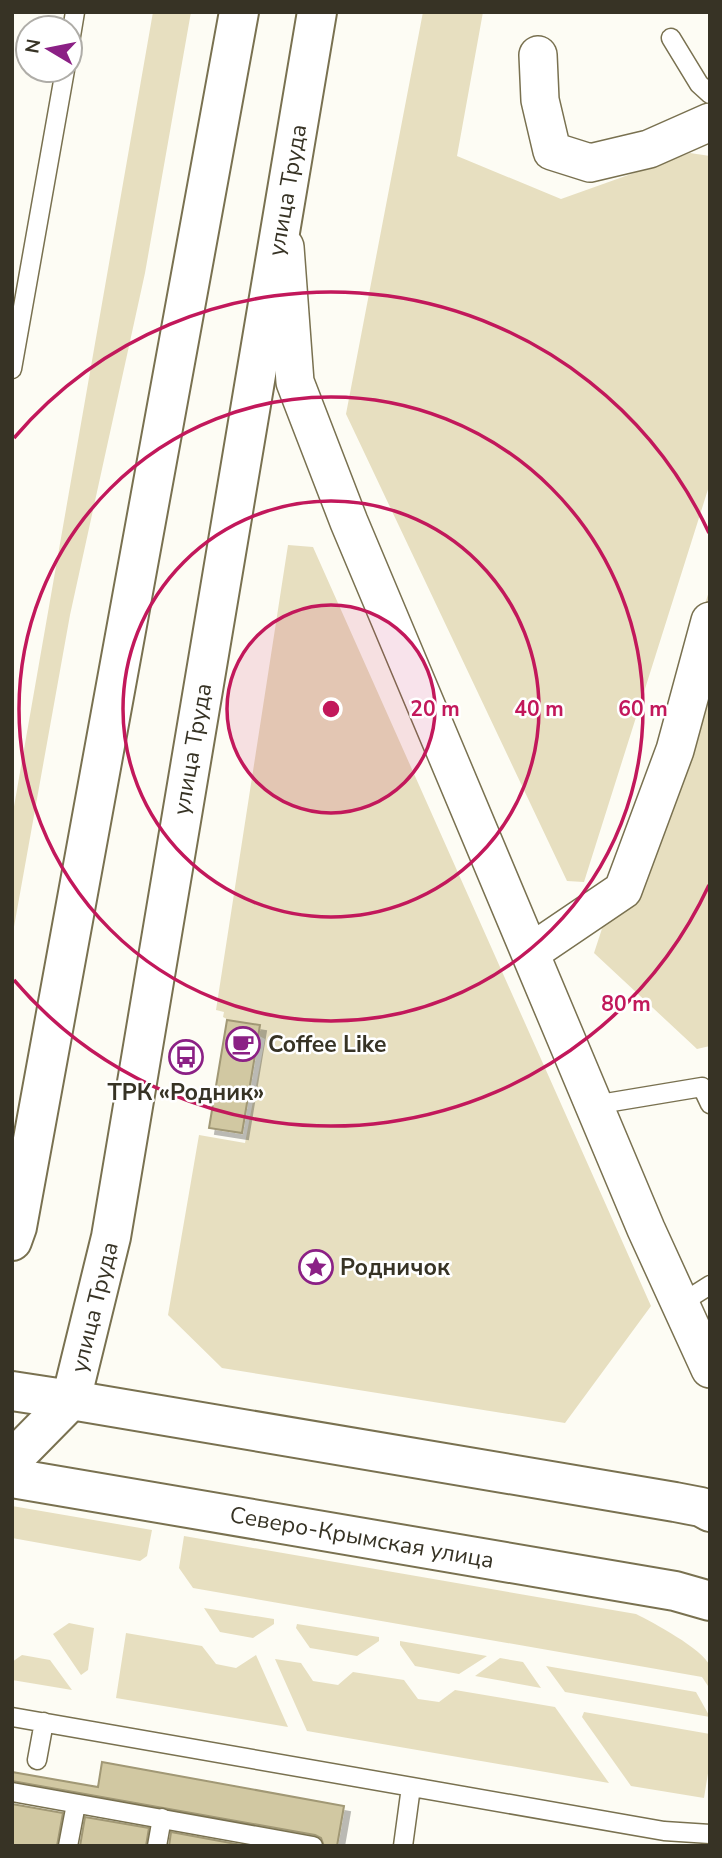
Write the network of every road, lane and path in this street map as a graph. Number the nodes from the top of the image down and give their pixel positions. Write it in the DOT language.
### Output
graph roads {
  1 [pos="239,12"];
  2 [pos="317,12"];
  3 [pos="671,38"];
  4 [pos="538,55"];
  5 [pos="63,84"];
  6 [pos="710,94"];
  7 [pos="710,122"];
  8 [pos="283,212"];
  9 [pos="12,369"];
  10 [pos="710,621"];
  11 [pos="530,953"];
  12 [pos="710,1104"];
  13 [pos="594,1105"];
  14 [pos="12,1241"];
  15 [pos="695,1294"];
  16 [pos="710,1369"];
  17 [pos="12,1391"];
  18 [pos="71,1400"];
  19 [pos="12,1460"];
  20 [pos="12,1478"];
  21 [pos="710,1512"];
  22 [pos="710,1601"];
  23 [pos="12,1717"];
  24 [pos="44,1722"];
  25 [pos="37,1760"];
  26 [pos="411,1787"];
  27 [pos="12,1793"];
  28 [pos="76,1804"];
  29 [pos="162,1818"];
  30 [pos="710,1834"];
  31 [pos="663,1838"];
  32 [pos="237,1839"];
  33 [pos="68,1846"];
  34 [pos="157,1846"];
  35 [pos="313,1846"];
  36 [pos="403,1846"];
  1 -- 14 [label="main road"];
  2 -- 8 [label="main road, улица Труда"];
  3 -- 6 [label="lane"];
  4 -- 7 [label="street"];
  5 -- 9 [label="lane"];
  8 -- 11 [label="street"];
  8 -- 18 [label="main road, улица Труда"];
  10 -- 11 [label="street"];
  11 -- 13 [label="street"];
  12 -- 13 [label="lane"];
  13 -- 15 [label="street"];
  15 -- 16 [label="street"];
  17 -- 18 [label="main road"];
  18 -- 19 [label="main road, улица Труда"];
  18 -- 21 [label="main road"];
  20 -- 22 [label="main road, Северо-Крымская улица"];
  23 -- 24 [label="lane"];
  24 -- 25 [label="lane"];
  24 -- 26 [label="lane"];
  26 -- 31 [label="lane"];
  26 -- 36 [label="lane"];
  27 -- 28 [label="lane"];
  28 -- 29 [label="lane"];
  28 -- 33 [label="lane"];
  29 -- 32 [label="lane"];
  29 -- 34 [label="lane"];
  30 -- 31 [label="lane"];
  32 -- 35 [label="lane"];
}
